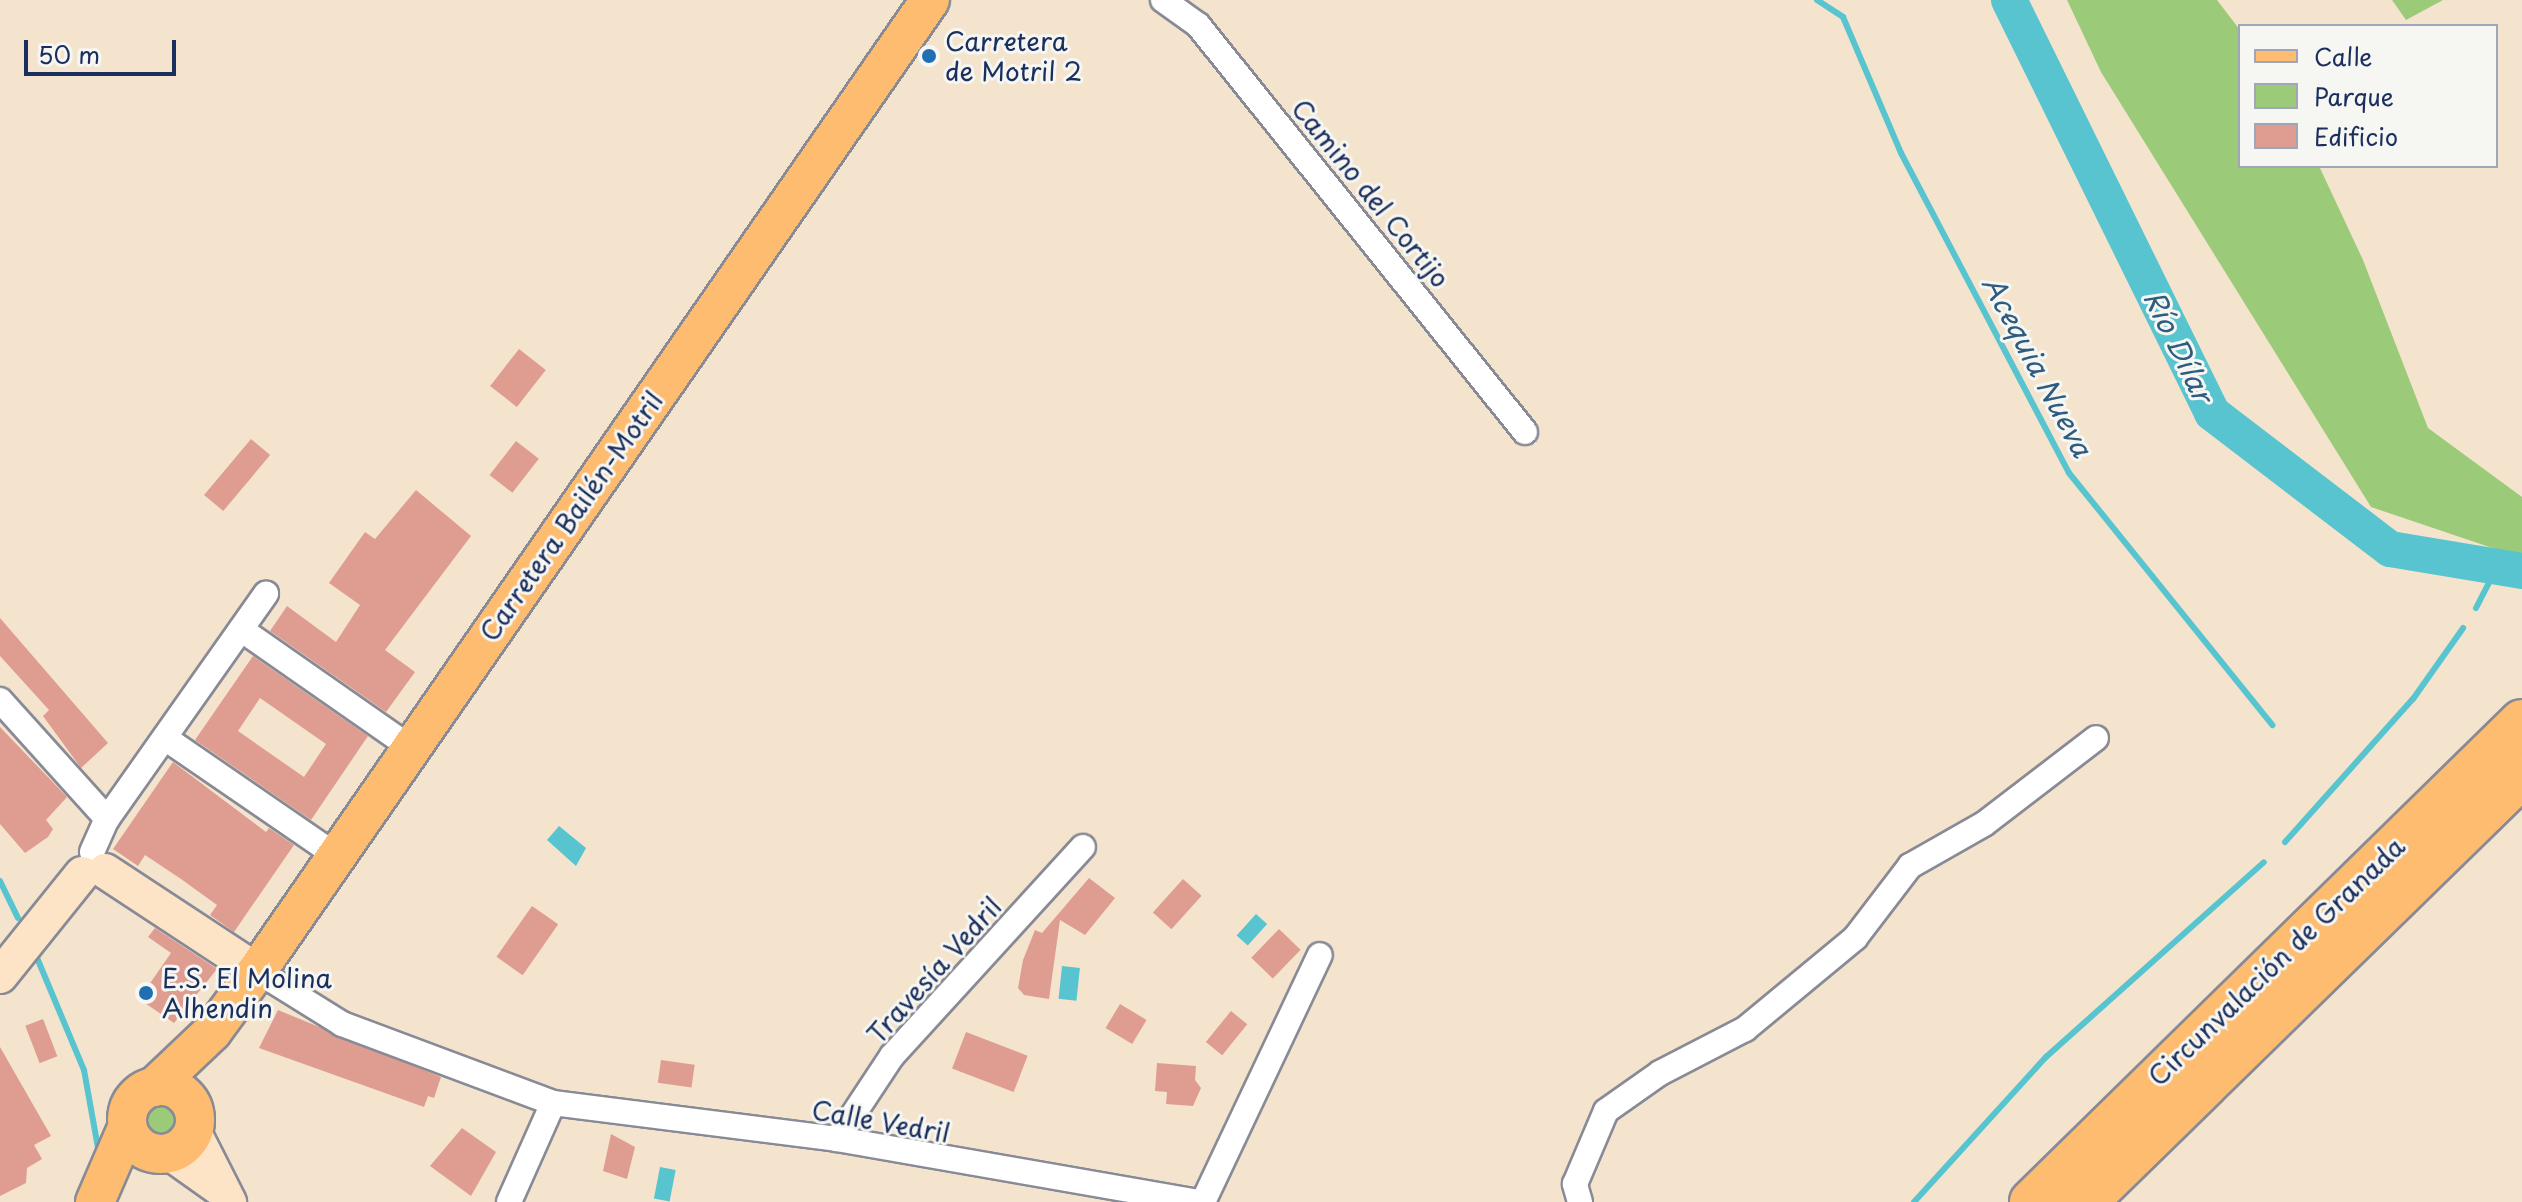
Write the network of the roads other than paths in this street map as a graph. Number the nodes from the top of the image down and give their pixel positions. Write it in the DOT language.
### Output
graph roads {
  1 [pos="930,0"];
  2 [pos="1163,0"];
  3 [pos="1525,432"];
  4 [pos="266,594"];
  5 [pos="242,630"];
  6 [pos="5,715"];
  7 [pos="2522,722"];
  8 [pos="165,738"];
  9 [pos="2096,738"];
  10 [pos="411,748"];
  11 [pos="2522,775"];
  12 [pos="107,819"];
  13 [pos="1083,847"];
  14 [pos="335,855"];
  15 [pos="93,866"];
  16 [pos="1320,955"];
  17 [pos="257,971"];
  18 [pos="0,976"];
  19 [pos="212,1032"];
  20 [pos="553,1103"];
  21 [pos="167,1134"];
  22 [pos="837,1139"];
  23 [pos="224,1194"];
  24 [pos="96,1200"];
  25 [pos="509,1202"];
  26 [pos="1201,1202"];
  27 [pos="1580,1202"];
  28 [pos="2032,1202"];
  29 [pos="2085,1202"];
  1 -- 10 [label="main road, Carretera Bailén-Motril"];
  2 -- 3 [label="street, Camino del Cortijo"];
  4 -- 5 [label="street"];
  5 -- 8 [label="street"];
  5 -- 10 [label="street"];
  6 -- 12 [label="street"];
  7 -- 28 [label="highway, Circunvalación de Granada"];
  8 -- 12 [label="street"];
  8 -- 14 [label="street"];
  9 -- 27 [label="street"];
  10 -- 14 [label="main road, Carretera Bailén-Motril"];
  11 -- 29 [label="highway, Circunvalación de Granada"];
  12 -- 15 [label="street"];
  13 -- 22 [label="street, Travesía Vedril"];
  14 -- 17 [label="main road, Carretera Bailén-Motril"];
  15 -- 17 [label="street"];
  15 -- 18 [label="street"];
  16 -- 26 [label="street, Calle Vedril"];
  17 -- 19 [label="main road, Carretera Bailén-Motril"];
  17 -- 20 [label="street, Calle Vedril"];
  19 -- 21 [label="main road, Carretera Bailén-Motril"];
  19 -- 21 [label="main road, Carretera Bailén-Motril"];
  20 -- 22 [label="street, Calle Vedril"];
  20 -- 25 [label="street"];
  21 -- 23 [label="street"];
  21 -- 24 [label="main road, Carretera Bailén-Motril"];
  22 -- 26 [label="street, Calle Vedril"];
}
